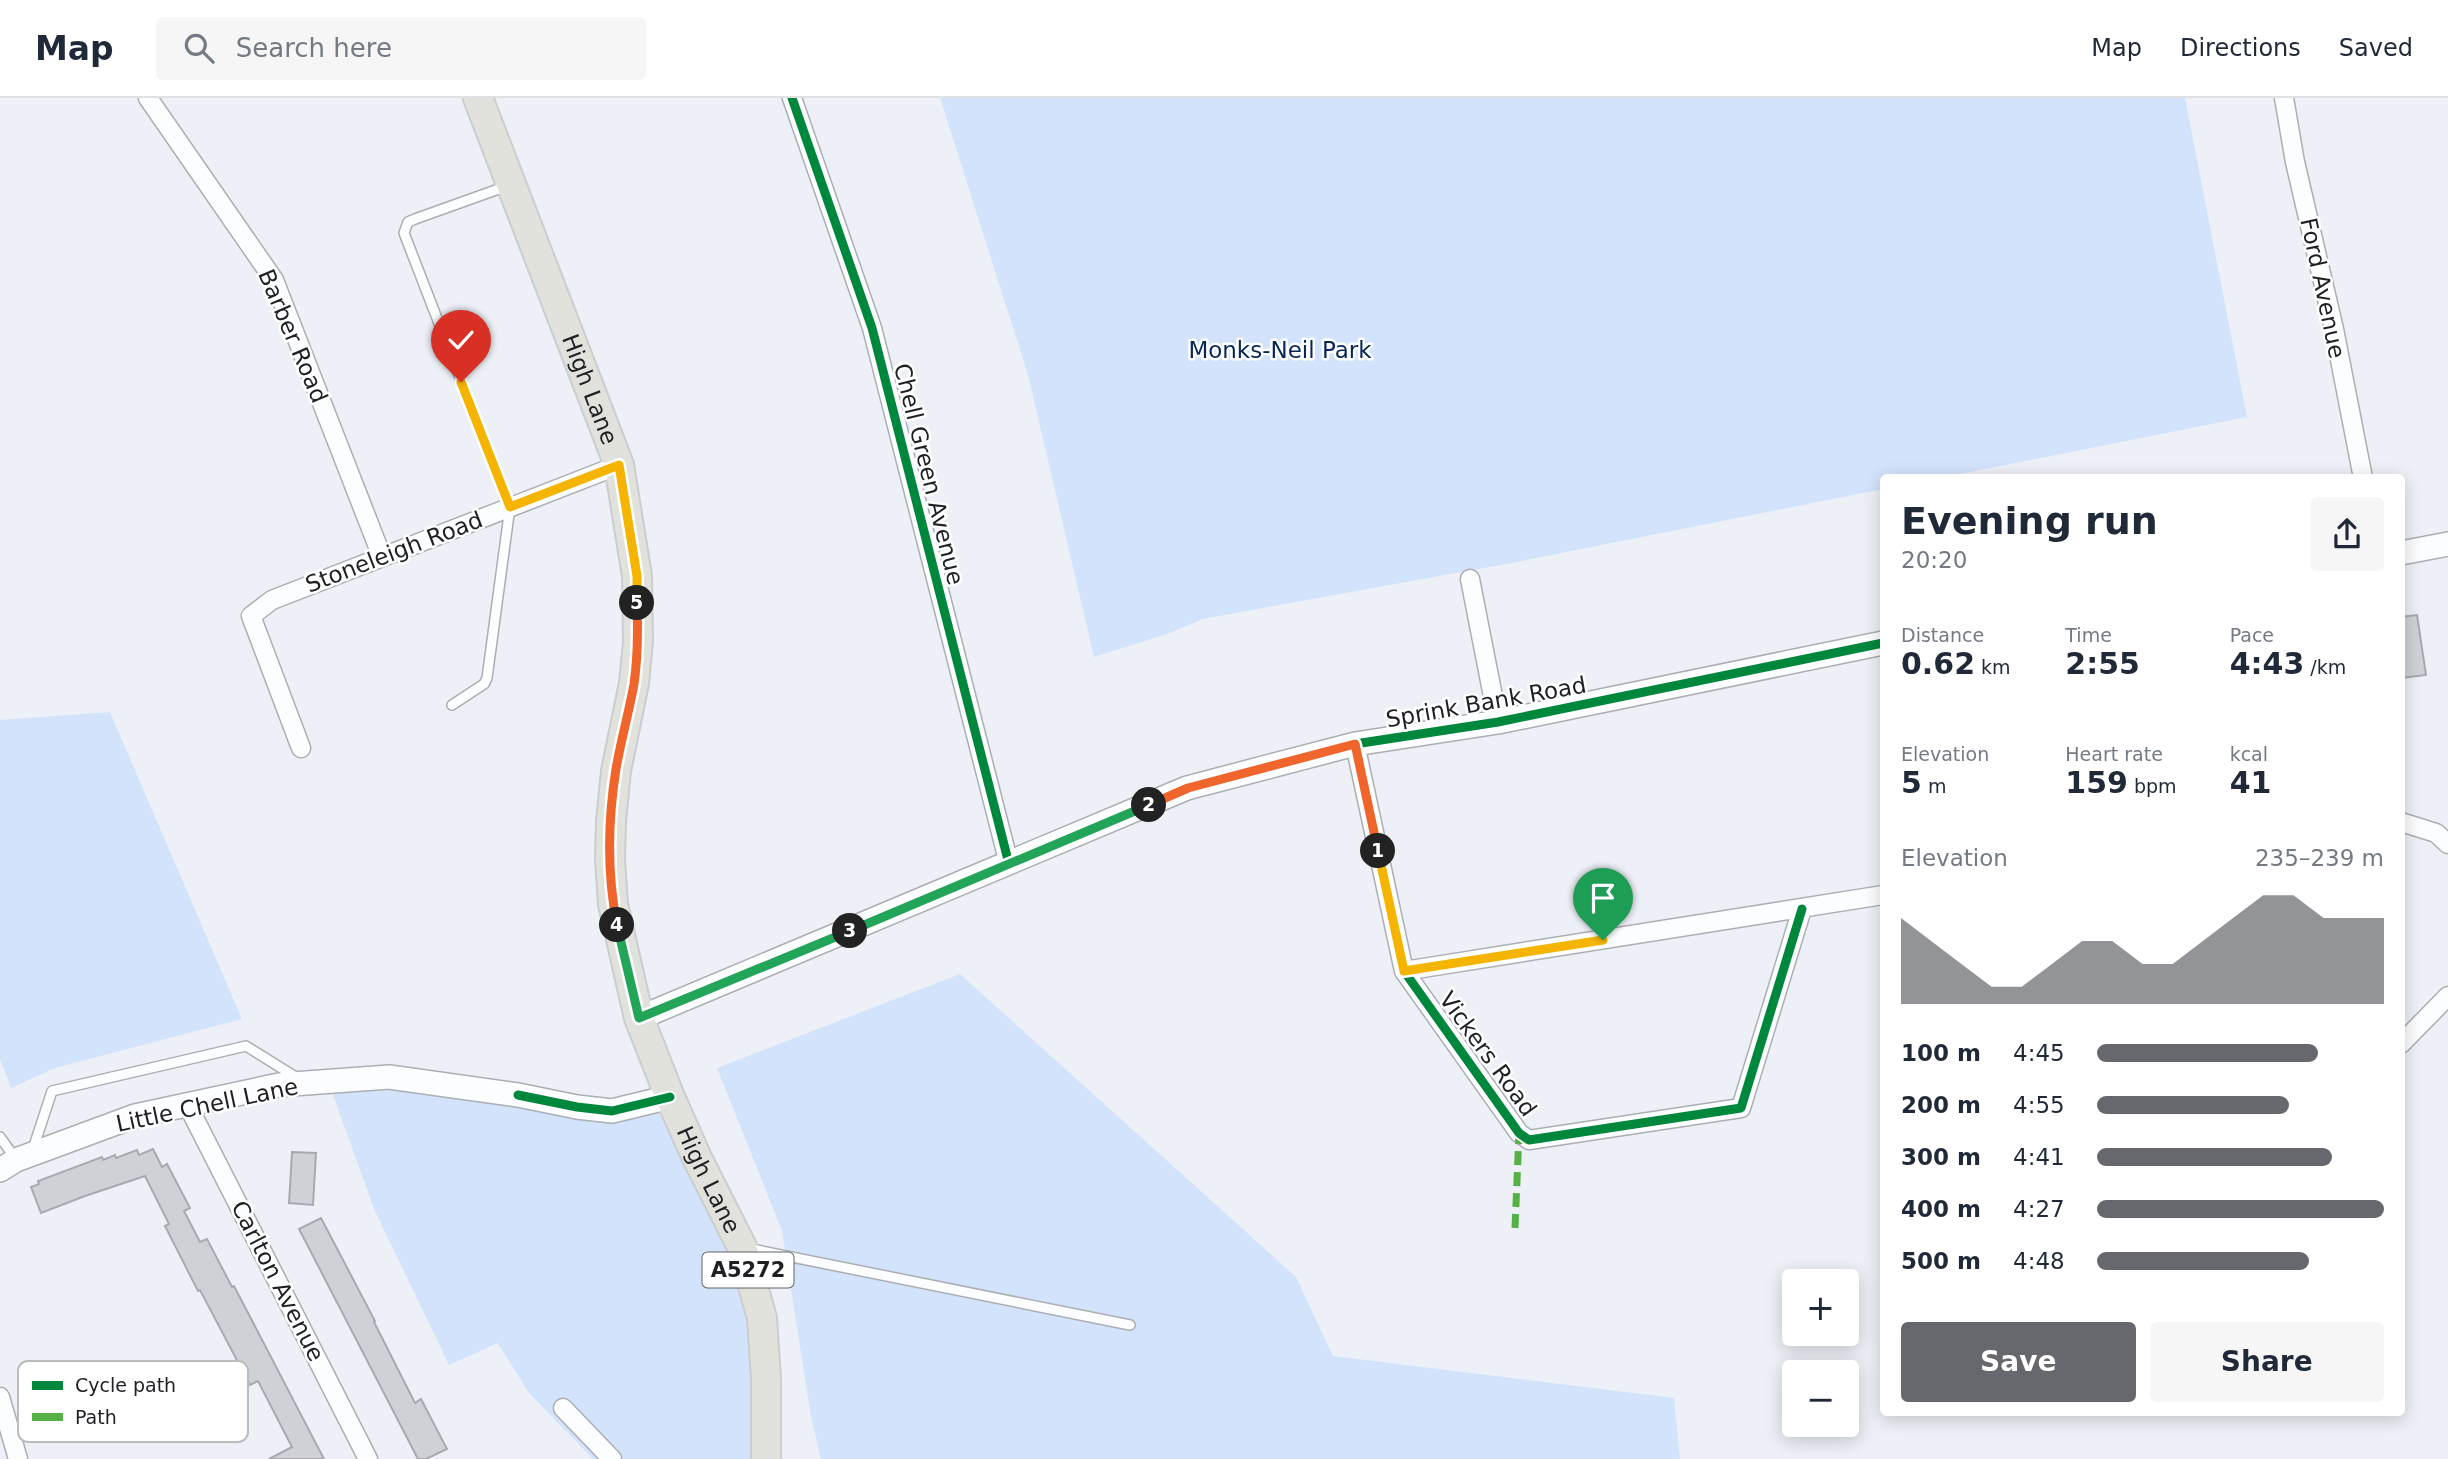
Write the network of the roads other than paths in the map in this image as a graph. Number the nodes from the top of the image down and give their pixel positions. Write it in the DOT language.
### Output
graph roads {
  1 [pos="148,98"];
  2 [pos="478,98"];
  3 [pos="792,98"];
  4 [pos="2284,98"];
  5 [pos="512,184"];
  6 [pos="619,465"];
  7 [pos="2361,474"];
  8 [pos="510,507"];
  9 [pos="2448,544"];
  10 [pos="2405,552"];
  11 [pos="382,557"];
  12 [pos="1470,579"];
  13 [pos="1880,644"];
  14 [pos="453,705"];
  15 [pos="1498,722"];
  16 [pos="1355,744"];
  17 [pos="300,748"];
  18 [pos="2405,821"];
  19 [pos="2448,844"];
  20 [pos="1009,864"];
  21 [pos="1880,896"];
  22 [pos="1802,909"];
  23 [pos="1404,971"];
  24 [pos="2448,996"];
  25 [pos="639,1018"];
  26 [pos="2405,1040"];
  27 [pos="307,1083"];
  28 [pos="670,1097"];
  29 [pos="187,1104"];
  30 [pos="0,1137"];
  31 [pos="16,1161"];
  32 [pos="742,1247"];
  33 [pos="1130,1325"];
  34 [pos="0,1397"];
  35 [pos="563,1408"];
  36 [pos="19,1459"];
  37 [pos="368,1459"];
  38 [pos="612,1459"];
  39 [pos="766,1459"];
  1 -- 11 [label="street, Barber Road"];
  2 -- 5 [label="main road, High Lane / A5272"];
  3 -- 20 [label="street, Chell Green Avenue"];
  4 -- 7 [label="street, Ford Avenue"];
  5 -- 6 [label="main road, High Lane / A5272"];
  5 -- 8 [label="lane"];
  6 -- 8 [label="street, Stoneleigh Road"];
  6 -- 25 [label="main road, High Lane / A5272"];
  8 -- 11 [label="street, Stoneleigh Road"];
  8 -- 14 [label="lane"];
  9 -- 10 [label="street"];
  11 -- 17 [label="street, Stoneleigh Road"];
  12 -- 15 [label="street"];
  13 -- 15 [label="street, Sprink Bank Road"];
  15 -- 16 [label="street, Sprink Bank Road"];
  16 -- 20 [label="street, Sprink Bank Road"];
  16 -- 23 [label="street, Vickers Road"];
  18 -- 19 [label="street"];
  20 -- 25 [label="street, Sprink Bank Road"];
  21 -- 22 [label="street"];
  22 -- 23 [label="street"];
  22 -- 23 [label="street, Vickers Road"];
  24 -- 26 [label="street"];
  25 -- 28 [label="main road, High Lane / A5272"];
  27 -- 28 [label="street, Little Chell Lane"];
  27 -- 29 [label="street, Little Chell Lane"];
  27 -- 31 [label="lane"];
  28 -- 32 [label="main road, High Lane / A5272"];
  29 -- 31 [label="street, Little Chell Lane"];
  29 -- 37 [label="street, Carlton Avenue"];
  30 -- 31 [label="lane"];
  32 -- 33 [label="lane"];
  32 -- 39 [label="main road, High Lane / A5272"];
  34 -- 36 [label="street"];
  35 -- 38 [label="street"];
}
